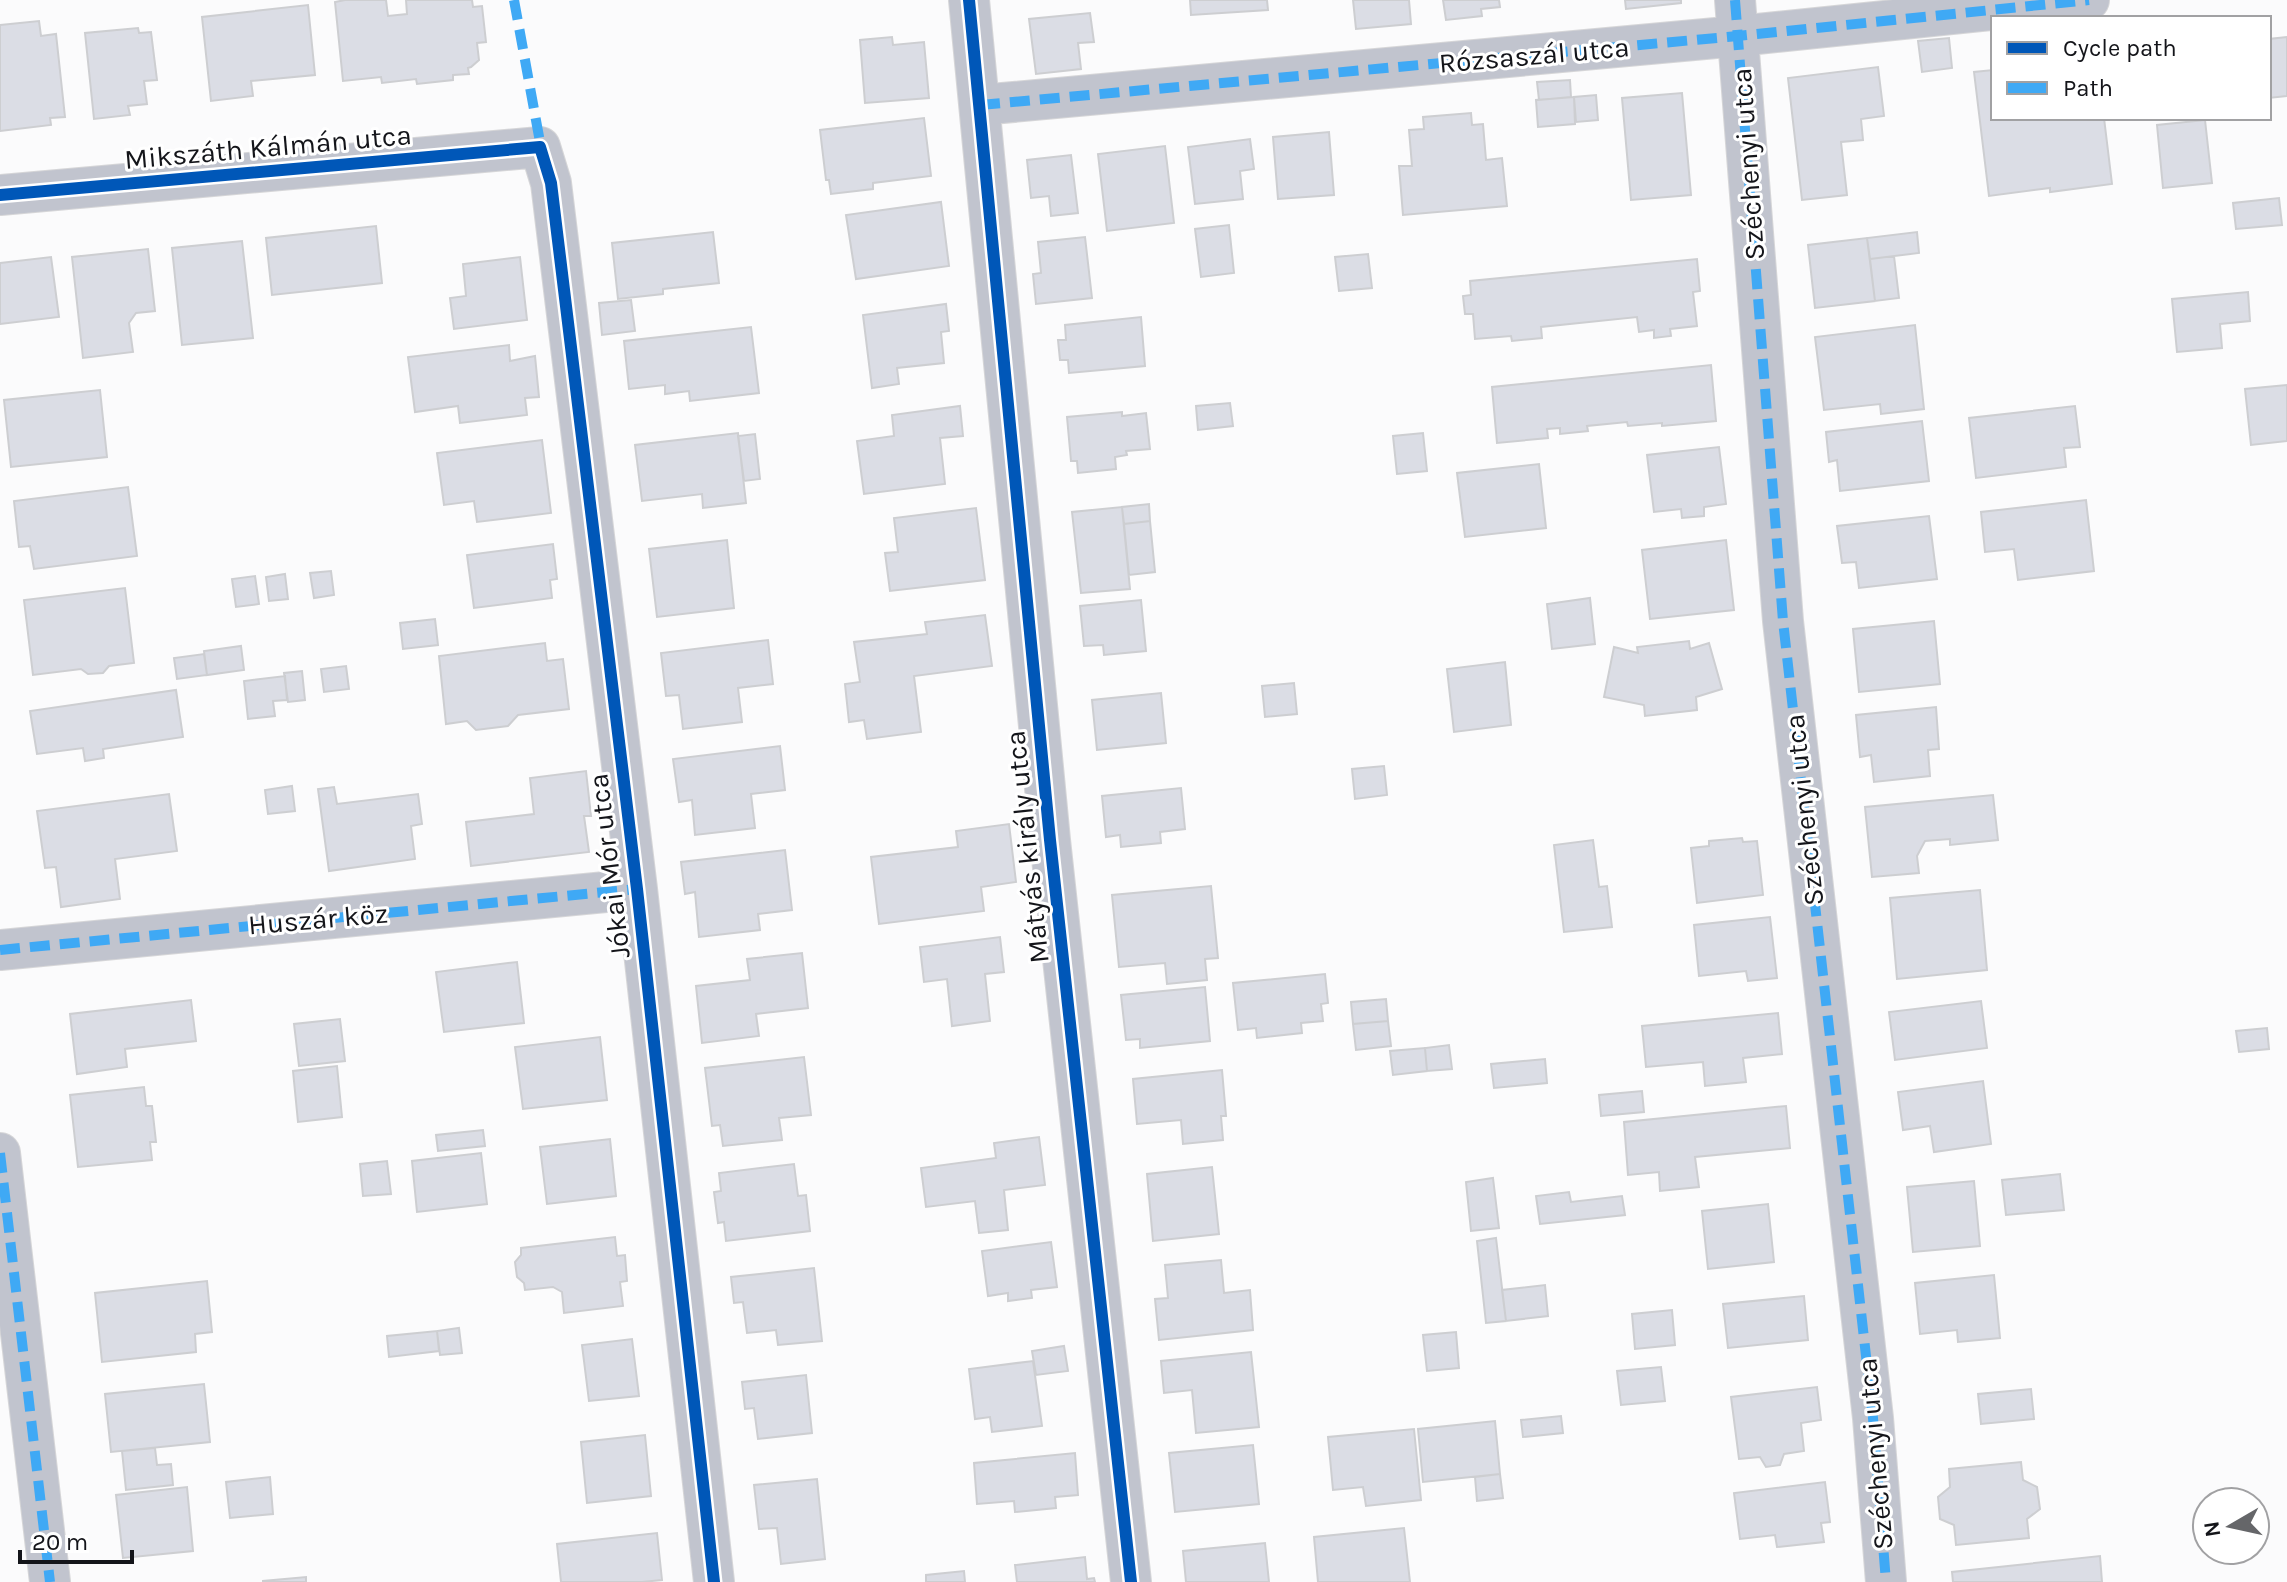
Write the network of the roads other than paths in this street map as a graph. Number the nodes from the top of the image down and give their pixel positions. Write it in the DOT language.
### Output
graph roads {
  1 [pos="969,0"];
  2 [pos="2089,0"];
  3 [pos="1736,18"];
  4 [pos="980,105"];
  5 [pos="540,147"];
  6 [pos="0,195"];
  7 [pos="637,889"];
  8 [pos="0,950"];
  9 [pos="0,1153"];
  10 [pos="50,1582"];
  11 [pos="714,1582"];
  12 [pos="1131,1582"];
  13 [pos="1886,1582"];
  1 -- 4 [label="street, Mátyás király utca"];
  2 -- 3 [label="street, Rózsaszál utca"];
  3 -- 4 [label="street, Rózsaszál utca"];
  3 -- 13 [label="street, Széchenyi utca"];
  4 -- 12 [label="street, Mátyás király utca"];
  5 -- 6 [label="street, Mikszáth Kálmán utca"];
  5 -- 7 [label="street, Jókai Mór utca"];
  7 -- 8 [label="street, Huszár köz"];
  7 -- 11 [label="street, Jókai Mór utca"];
  9 -- 10 [label="street"];
}
